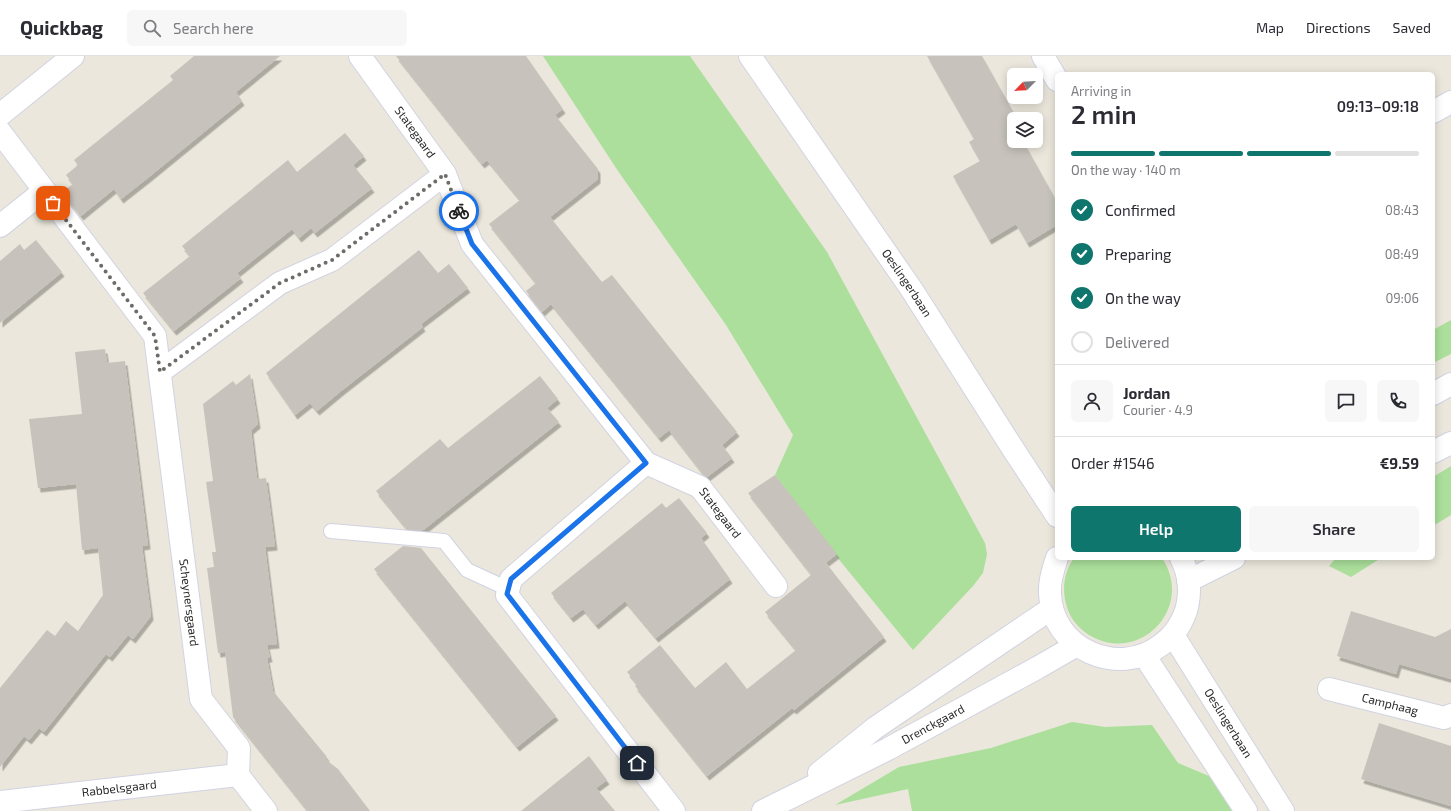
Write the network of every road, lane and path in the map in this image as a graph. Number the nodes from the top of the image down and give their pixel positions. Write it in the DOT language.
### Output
graph roads {
  1 [pos="73,56"];
  2 [pos="360,56"];
  3 [pos="750,56"];
  4 [pos="1042,56"];
  5 [pos="1055,77"];
  6 [pos="1451,102"];
  7 [pos="1435,111"];
  8 [pos="0,115"];
  9 [pos="0,132"];
  10 [pos="445,174"];
  11 [pos="44,191"];
  12 [pos="0,226"];
  13 [pos="160,372"];
  14 [pos="1451,384"];
  15 [pos="1435,393"];
  16 [pos="1451,443"];
  17 [pos="1435,451"];
  18 [pos="646,463"];
  19 [pos="1055,513"];
  20 [pos="331,531"];
  21 [pos="1056,560"];
  22 [pos="1182,560"];
  23 [pos="1230,560"];
  24 [pos="1188,580"];
  25 [pos="776,586"];
  26 [pos="508,589"];
  27 [pos="1052,608"];
  28 [pos="1173,635"];
  29 [pos="1077,644"];
  30 [pos="1144,655"];
  31 [pos="1329,689"];
  32 [pos="1451,714"];
  33 [pos="238,775"];
  34 [pos="786,799"];
  35 [pos="0,802"];
  36 [pos="266,811"];
  37 [pos="674,811"];
  38 [pos="763,811"];
  39 [pos="1246,811"];
  40 [pos="1283,811"];
  1 -- 8 [label="street"];
  2 -- 10 [label="street, Stategaard"];
  3 -- 19 [label="street, Oeslingerbaan"];
  4 -- 5 [label="street"];
  6 -- 7 [label="street"];
  9 -- 11 [label="street, Scheynersgaard"];
  10 -- 13 [label="street"];
  10 -- 18 [label="street, Stategaard"];
  11 -- 12 [label="street"];
  11 -- 13 [label="street, Scheynersgaard"];
  13 -- 33 [label="street, Scheynersgaard"];
  14 -- 15 [label="street"];
  16 -- 17 [label="street"];
  18 -- 25 [label="street, Stategaard"];
  18 -- 26 [label="street"];
  20 -- 26 [label="lane"];
  21 -- 27 [label="street"];
  22 -- 24 [label="street"];
  23 -- 24 [label="street"];
  24 -- 28 [label="street"];
  26 -- 37 [label="street"];
  27 -- 29 [label="street"];
  27 -- 34 [label="street, Drenckgaard"];
  28 -- 30 [label="street"];
  28 -- 40 [label="street, Oeslingerbaan"];
  29 -- 30 [label="street"];
  29 -- 34 [label="street, Drenckgaard"];
  30 -- 39 [label="street"];
  31 -- 32 [label="street, Camphaag"];
  33 -- 35 [label="street, Rabbelsgaard"];
  33 -- 36 [label="street"];
  34 -- 38 [label="street, Drenckgaard"];
}
